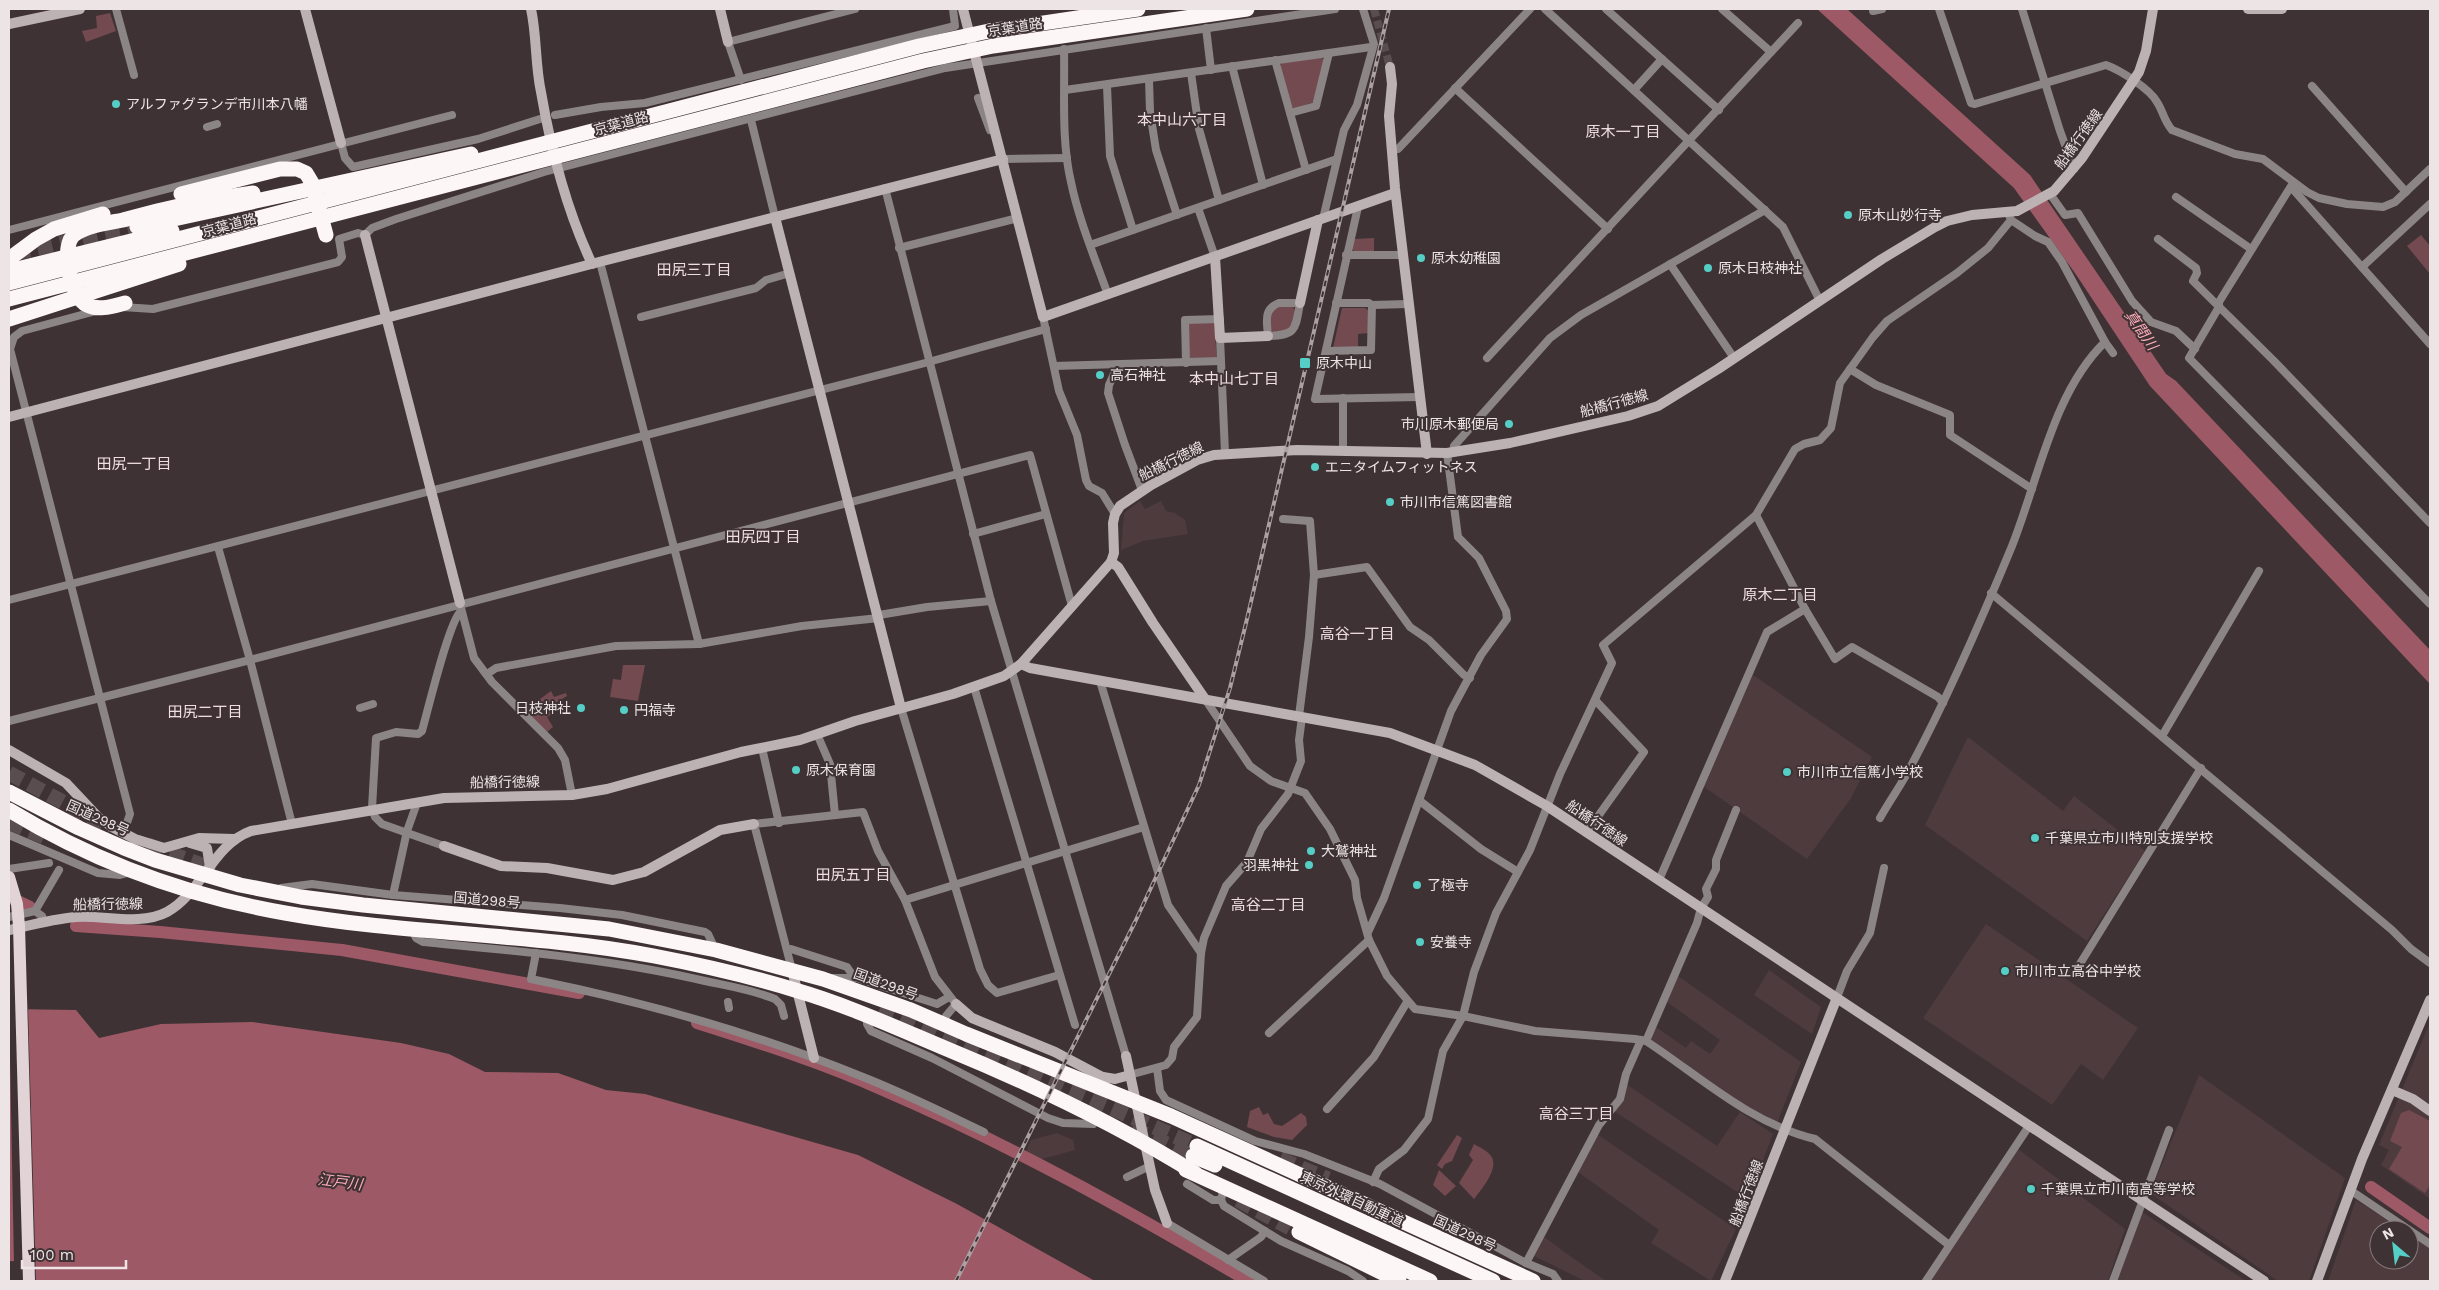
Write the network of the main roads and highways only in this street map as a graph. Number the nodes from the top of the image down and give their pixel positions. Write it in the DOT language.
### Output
graph roads {
  1 [pos="1138,9"];
  2 [pos="1247,9"];
  3 [pos="606,127"];
  4 [pos="336,182"];
  5 [pos="336,199"];
  6 [pos="313,220"];
  7 [pos="138,227"];
  8 [pos="326,235"];
  9 [pos="9,259"];
  10 [pos="9,271"];
  11 [pos="9,284"];
  12 [pos="9,299"];
  13 [pos="124,303"];
  14 [pos="46,308"];
  15 [pos="9,319"];
  16 [pos="9,327"];
  17 [pos="9,783"];
  18 [pos="9,792"];
  19 [pos="9,810"];
  20 [pos="9,820"];
  21 [pos="104,839"];
  22 [pos="68,843"];
  23 [pos="9,877"];
  24 [pos="10,914"];
  25 [pos="951,1050"];
  26 [pos="1138,1105"];
  27 [pos="1192,1127"];
  28 [pos="1148,1154"];
  29 [pos="1328,1178"];
  30 [pos="1290,1228"];
  31 [pos="1530,1280"];
  32 [pos="21,1281"];
  33 [pos="29,1281"];
  34 [pos="1399,1281"];
  35 [pos="1430,1281"];
  36 [pos="1469,1281"];
  37 [pos="1493,1281"];
  1 -- 3 [label="highway, 京葉道路"];
  2 -- 6 [label="highway, 京葉道路"];
  3 -- 4 [label="highway"];
  3 -- 5 [label="highway, 京葉道路"];
  4 -- 7 [label="highway"];
  4 -- 13 [label="highway"];
  5 -- 10 [label="highway"];
  5 -- 11 [label="highway, 京葉道路"];
  6 -- 12 [label="highway, 京葉道路"];
  6 -- 14 [label="highway"];
  8 -- 9 [label="highway"];
  14 -- 15 [label="highway"];
  14 -- 16 [label="highway"];
  17 -- 21 [label="highway"];
  18 -- 21 [label="highway, 国道298号"];
  19 -- 22 [label="highway"];
  20 -- 22 [label="highway"];
  21 -- 26 [label="highway, 国道298号"];
  22 -- 25 [label="highway"];
  23 -- 33 [label="main road"];
  24 -- 32 [label="main road"];
  25 -- 28 [label="highway"];
  25 -- 28 [label="highway"];
  26 -- 27 [label="highway, 国道298号"];
  26 -- 27 [label="highway, 国道298号"];
  27 -- 31 [label="highway, 国道298号"];
  28 -- 35 [label="highway"];
  29 -- 31 [label="highway"];
  30 -- 34 [label="highway"];
  36 -- 37 [label="highway, 東京外環自動車道"];
}
